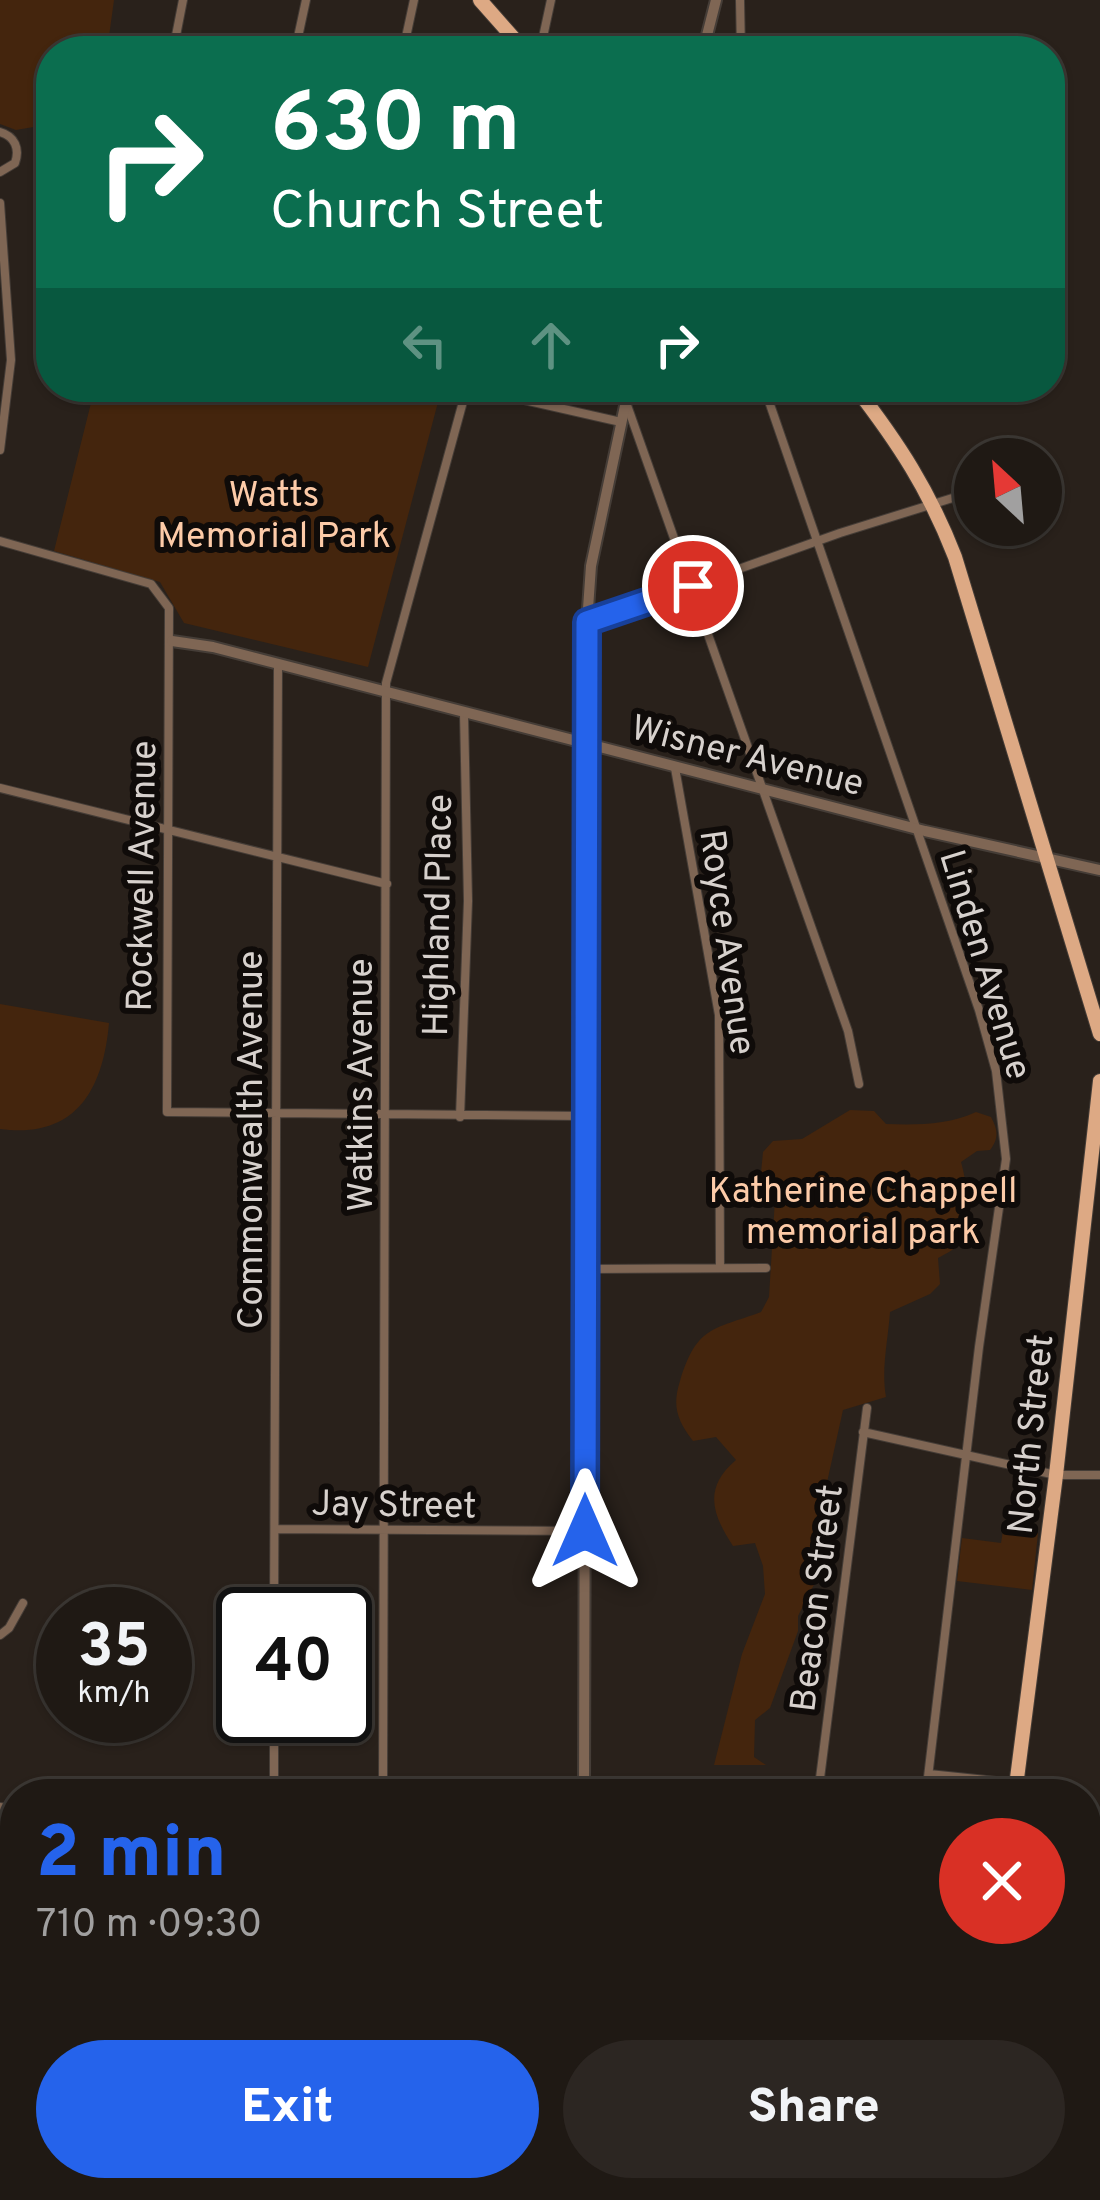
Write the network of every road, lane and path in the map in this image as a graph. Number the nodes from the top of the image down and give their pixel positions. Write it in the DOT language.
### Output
graph roads {
  1 [pos="183,0"];
  2 [pos="306,0"];
  3 [pos="414,0"];
  4 [pos="480,0"];
  5 [pos="551,0"];
  6 [pos="716,0"];
  7 [pos="740,0"];
  8 [pos="176,36"];
  9 [pos="298,36"];
  10 [pos="407,36"];
  11 [pos="512,36"];
  12 [pos="543,36"];
  13 [pos="707,36"];
  14 [pos="740,36"];
  15 [pos="0,132"];
  16 [pos="0,172"];
  17 [pos="0,203"];
  18 [pos="463,402"];
  19 [pos="532,402"];
  20 [pos="769,402"];
  21 [pos="867,402"];
  22 [pos="626,403"];
  23 [pos="622,423"];
  24 [pos="0,450"];
  25 [pos="954,497"];
  26 [pos="934,503"];
  27 [pos="0,542"];
  28 [pos="817,542"];
  29 [pos="693,586"];
  30 [pos="587,622"];
  31 [pos="172,641"];
  32 [pos="278,665"];
  33 [pos="388,694"];
  34 [pos="464,714"];
  35 [pos="587,744"];
  36 [pos="675,767"];
  37 [pos="0,788"];
  38 [pos="764,790"];
  39 [pos="917,829"];
  40 [pos="167,831"];
  41 [pos="1048,857"];
  42 [pos="276,858"];
  43 [pos="1100,870"];
  44 [pos="387,884"];
  45 [pos="1100,1034"];
  46 [pos="1100,1081"];
  47 [pos="859,1084"];
  48 [pos="276,1114"];
  49 [pos="386,1116"];
  50 [pos="587,1116"];
  51 [pos="460,1117"];
  52 [pos="720,1268"];
  53 [pos="766,1268"];
  54 [pos="586,1269"];
  55 [pos="866,1408"];
  56 [pos="863,1432"];
  57 [pos="966,1453"];
  58 [pos="1056,1475"];
  59 [pos="1100,1475"];
  60 [pos="274,1529"];
  61 [pos="585,1531"];
  62 [pos="384,1532"];
  63 [pos="274,1587"];
  64 [pos="22,1603"];
  65 [pos="0,1635"];
  66 [pos="274,1743"];
  67 [pos="929,1774"];
  68 [pos="274,1779"];
  69 [pos="382,1779"];
  70 [pos="584,1779"];
  71 [pos="820,1779"];
  72 [pos="928,1779"];
  73 [pos="960,1779"];
  74 [pos="1016,1779"];
  1 -- 8 [label="street"];
  2 -- 9 [label="street"];
  3 -- 10 [label="street"];
  4 -- 11 [label="main road"];
  5 -- 12 [label="street"];
  6 -- 13 [label="street"];
  7 -- 14 [label="street"];
  15 -- 16 [label="street"];
  17 -- 24 [label="street"];
  18 -- 33 [label="street, Watkins Avenue"];
  19 -- 23 [label="street"];
  20 -- 28 [label="street, Linden Avenue"];
  21 -- 26 [label="main road"];
  22 -- 23 [label="street"];
  22 -- 29 [label="street"];
  23 -- 30 [label="street"];
  25 -- 26 [label="street"];
  26 -- 28 [label="street"];
  26 -- 41 [label="main road"];
  27 -- 31 [label="street"];
  28 -- 29 [label="street"];
  28 -- 39 [label="street, Linden Avenue"];
  29 -- 30 [label="street"];
  29 -- 38 [label="street"];
  30 -- 35 [label="street"];
  31 -- 32 [label="street, Wisner Avenue"];
  31 -- 40 [label="street, Rockwell Avenue"];
  32 -- 33 [label="street, Wisner Avenue"];
  32 -- 42 [label="street, Commonwealth Avenue"];
  33 -- 34 [label="street, Wisner Avenue"];
  33 -- 44 [label="street, Watkins Avenue"];
  34 -- 35 [label="street, Wisner Avenue"];
  34 -- 51 [label="street, Highland Place"];
  35 -- 36 [label="street, Wisner Avenue"];
  35 -- 50 [label="street"];
  36 -- 38 [label="street, Wisner Avenue"];
  36 -- 52 [label="street, Royce Avenue"];
  37 -- 40 [label="street"];
  38 -- 39 [label="street, Wisner Avenue"];
  38 -- 47 [label="street"];
  39 -- 41 [label="street, Wisner Avenue"];
  39 -- 57 [label="street, Linden Avenue"];
  40 -- 42 [label="street"];
  40 -- 48 [label="street, Rockwell Avenue"];
  41 -- 43 [label="street, Wisner Avenue"];
  41 -- 45 [label="main road"];
  42 -- 44 [label="street"];
  42 -- 48 [label="street, Commonwealth Avenue"];
  44 -- 49 [label="street, Watkins Avenue"];
  46 -- 58 [label="main road, North Street"];
  48 -- 49 [label="street"];
  48 -- 60 [label="street, Commonwealth Avenue"];
  49 -- 51 [label="street"];
  49 -- 62 [label="street, Watkins Avenue"];
  50 -- 51 [label="street"];
  50 -- 54 [label="street"];
  52 -- 53 [label="street"];
  52 -- 54 [label="street"];
  54 -- 61 [label="street"];
  55 -- 56 [label="street, Beacon Street"];
  56 -- 57 [label="street"];
  56 -- 71 [label="street, Beacon Street"];
  57 -- 58 [label="street"];
  57 -- 67 [label="street, Linden Avenue"];
  58 -- 59 [label="street"];
  58 -- 74 [label="main road, North Street"];
  60 -- 62 [label="street, Jay Street"];
  60 -- 63 [label="street, Commonwealth Avenue"];
  61 -- 62 [label="street, Jay Street"];
  61 -- 70 [label="street"];
  62 -- 69 [label="street, Watkins Avenue"];
  64 -- 65 [label="street"];
  66 -- 68 [label="street"];
  67 -- 72 [label="street, Linden Avenue"];
  67 -- 73 [label="street"];
}
